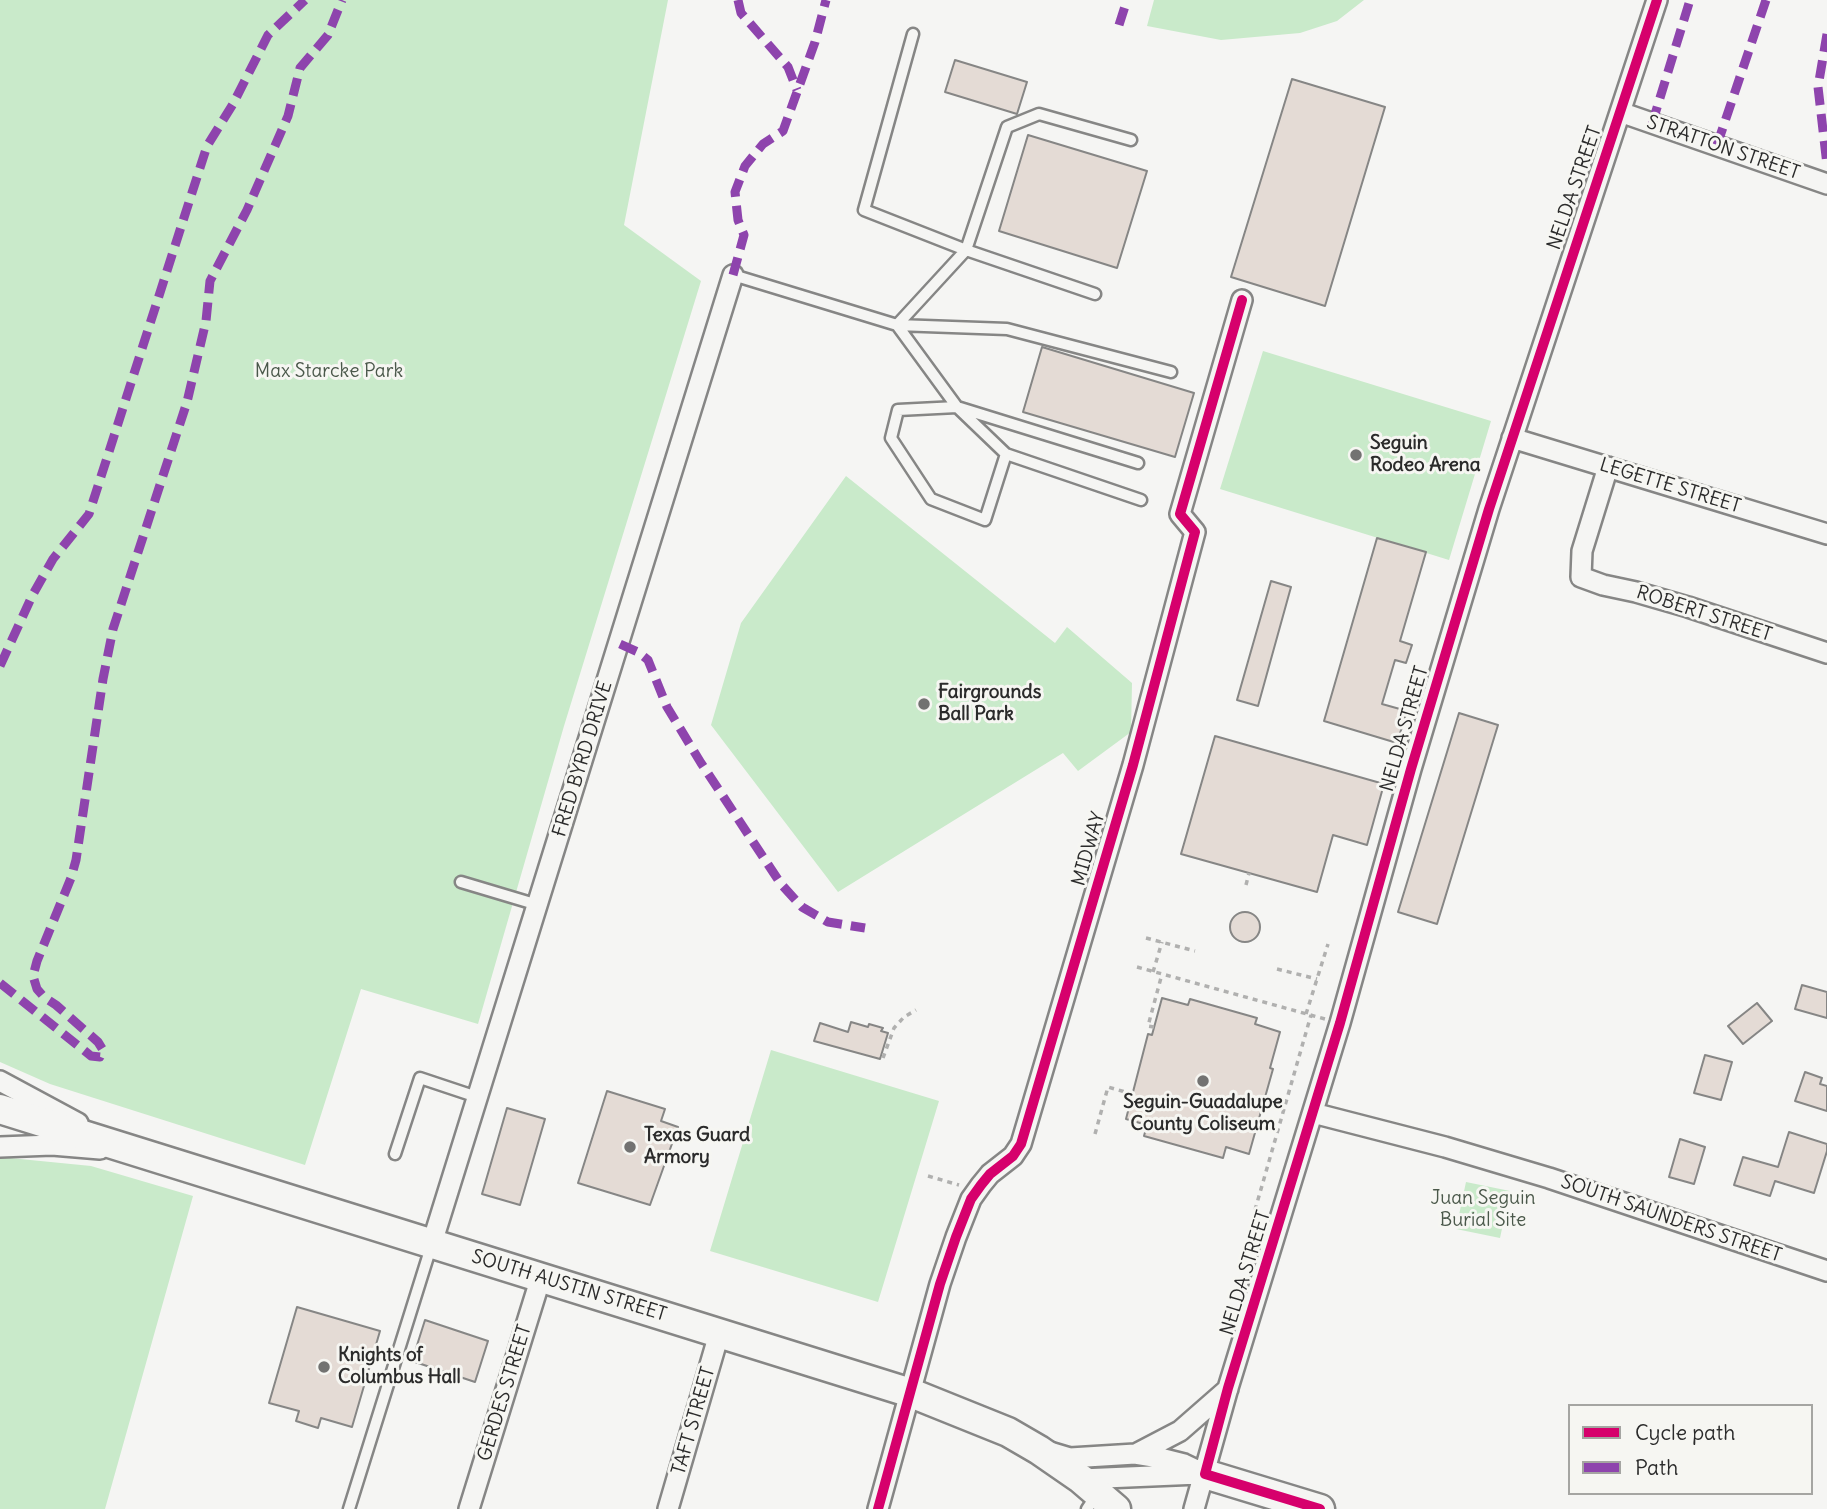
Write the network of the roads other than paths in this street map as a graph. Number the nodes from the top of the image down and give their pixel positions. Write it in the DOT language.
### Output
graph roads {
  1 [pos="1657,0"];
  2 [pos="913,34"];
  3 [pos="1620,112"];
  4 [pos="1131,140"];
  5 [pos="1827,184"];
  6 [pos="966,250"];
  7 [pos="733,275"];
  8 [pos="1095,294"];
  9 [pos="1242,300"];
  10 [pos="897,325"];
  11 [pos="1171,372"];
  12 [pos="957,407"];
  13 [pos="1512,438"];
  14 [pos="1006,454"];
  15 [pos="1138,463"];
  16 [pos="1608,467"];
  17 [pos="1141,500"];
  18 [pos="1827,534"];
  19 [pos="1827,653"];
  20 [pos="461,882"];
  21 [pos="538,905"];
  22 [pos="0,1081"];
  23 [pos="477,1097"];
  24 [pos="0,1109"];
  25 [pos="1313,1113"];
  26 [pos="0,1147"];
  27 [pos="136,1150"];
  28 [pos="395,1154"];
  29 [pos="432,1243"];
  30 [pos="1827,1271"];
  31 [pos="541,1277"];
  32 [pos="719,1334"];
  33 [pos="1228,1388"];
  34 [pos="911,1392"];
  35 [pos="1039,1450"];
  36 [pos="1135,1454"];
  37 [pos="1205,1474"];
  38 [pos="1095,1498"];
  39 [pos="349,1509"];
  40 [pos="469,1509"];
  41 [pos="668,1509"];
  42 [pos="878,1509"];
  43 [pos="1194,1509"];
  44 [pos="1320,1509"];
  1 -- 3 [label="street, NELDA STREET"];
  2 -- 6 [label="lane"];
  3 -- 5 [label="street, STRATTON STREET"];
  3 -- 13 [label="street, NELDA STREET"];
  4 -- 6 [label="lane"];
  6 -- 8 [label="lane"];
  6 -- 10 [label="lane"];
  7 -- 10 [label="lane"];
  7 -- 21 [label="street, FRED BYRD DRIVE"];
  9 -- 34 [label="street, MIDWAY"];
  10 -- 11 [label="lane"];
  10 -- 12 [label="lane"];
  12 -- 14 [label="lane"];
  12 -- 14 [label="lane"];
  12 -- 15 [label="lane"];
  13 -- 16 [label="street, LEGETTE STREET"];
  13 -- 25 [label="street, NELDA STREET"];
  14 -- 17 [label="lane"];
  16 -- 18 [label="street, LEGETTE STREET"];
  16 -- 19 [label="street, ROBERT STREET"];
  20 -- 21 [label="lane"];
  21 -- 23 [label="street, FRED BYRD DRIVE"];
  22 -- 27 [label="street"];
  23 -- 28 [label="lane"];
  23 -- 29 [label="street, FRED BYRD DRIVE"];
  24 -- 27 [label="main road, SOUTH AUSTIN STREET"];
  25 -- 30 [label="street, SOUTH SAUNDERS STREET"];
  25 -- 33 [label="street, NELDA STREET"];
  26 -- 27 [label="street"];
  27 -- 29 [label="main road, SOUTH AUSTIN STREET"];
  29 -- 31 [label="main road, SOUTH AUSTIN STREET"];
  29 -- 39 [label="lane"];
  31 -- 32 [label="main road, SOUTH AUSTIN STREET"];
  31 -- 40 [label="street, GERDES STREET"];
  32 -- 34 [label="main road, SOUTH AUSTIN STREET"];
  32 -- 41 [label="street, TAFT STREET"];
  33 -- 36 [label="street"];
  33 -- 37 [label="street, NELDA STREET"];
  34 -- 35 [label="main road, SOUTH AUSTIN STREET"];
  34 -- 42 [label="street"];
  35 -- 36 [label="street"];
  35 -- 38 [label="main road, SOUTH AUSTIN STREET"];
  36 -- 37 [label="street"];
  37 -- 38 [label="street"];
  37 -- 43 [label="street, NELDA STREET"];
  37 -- 44 [label="main road"];
}
